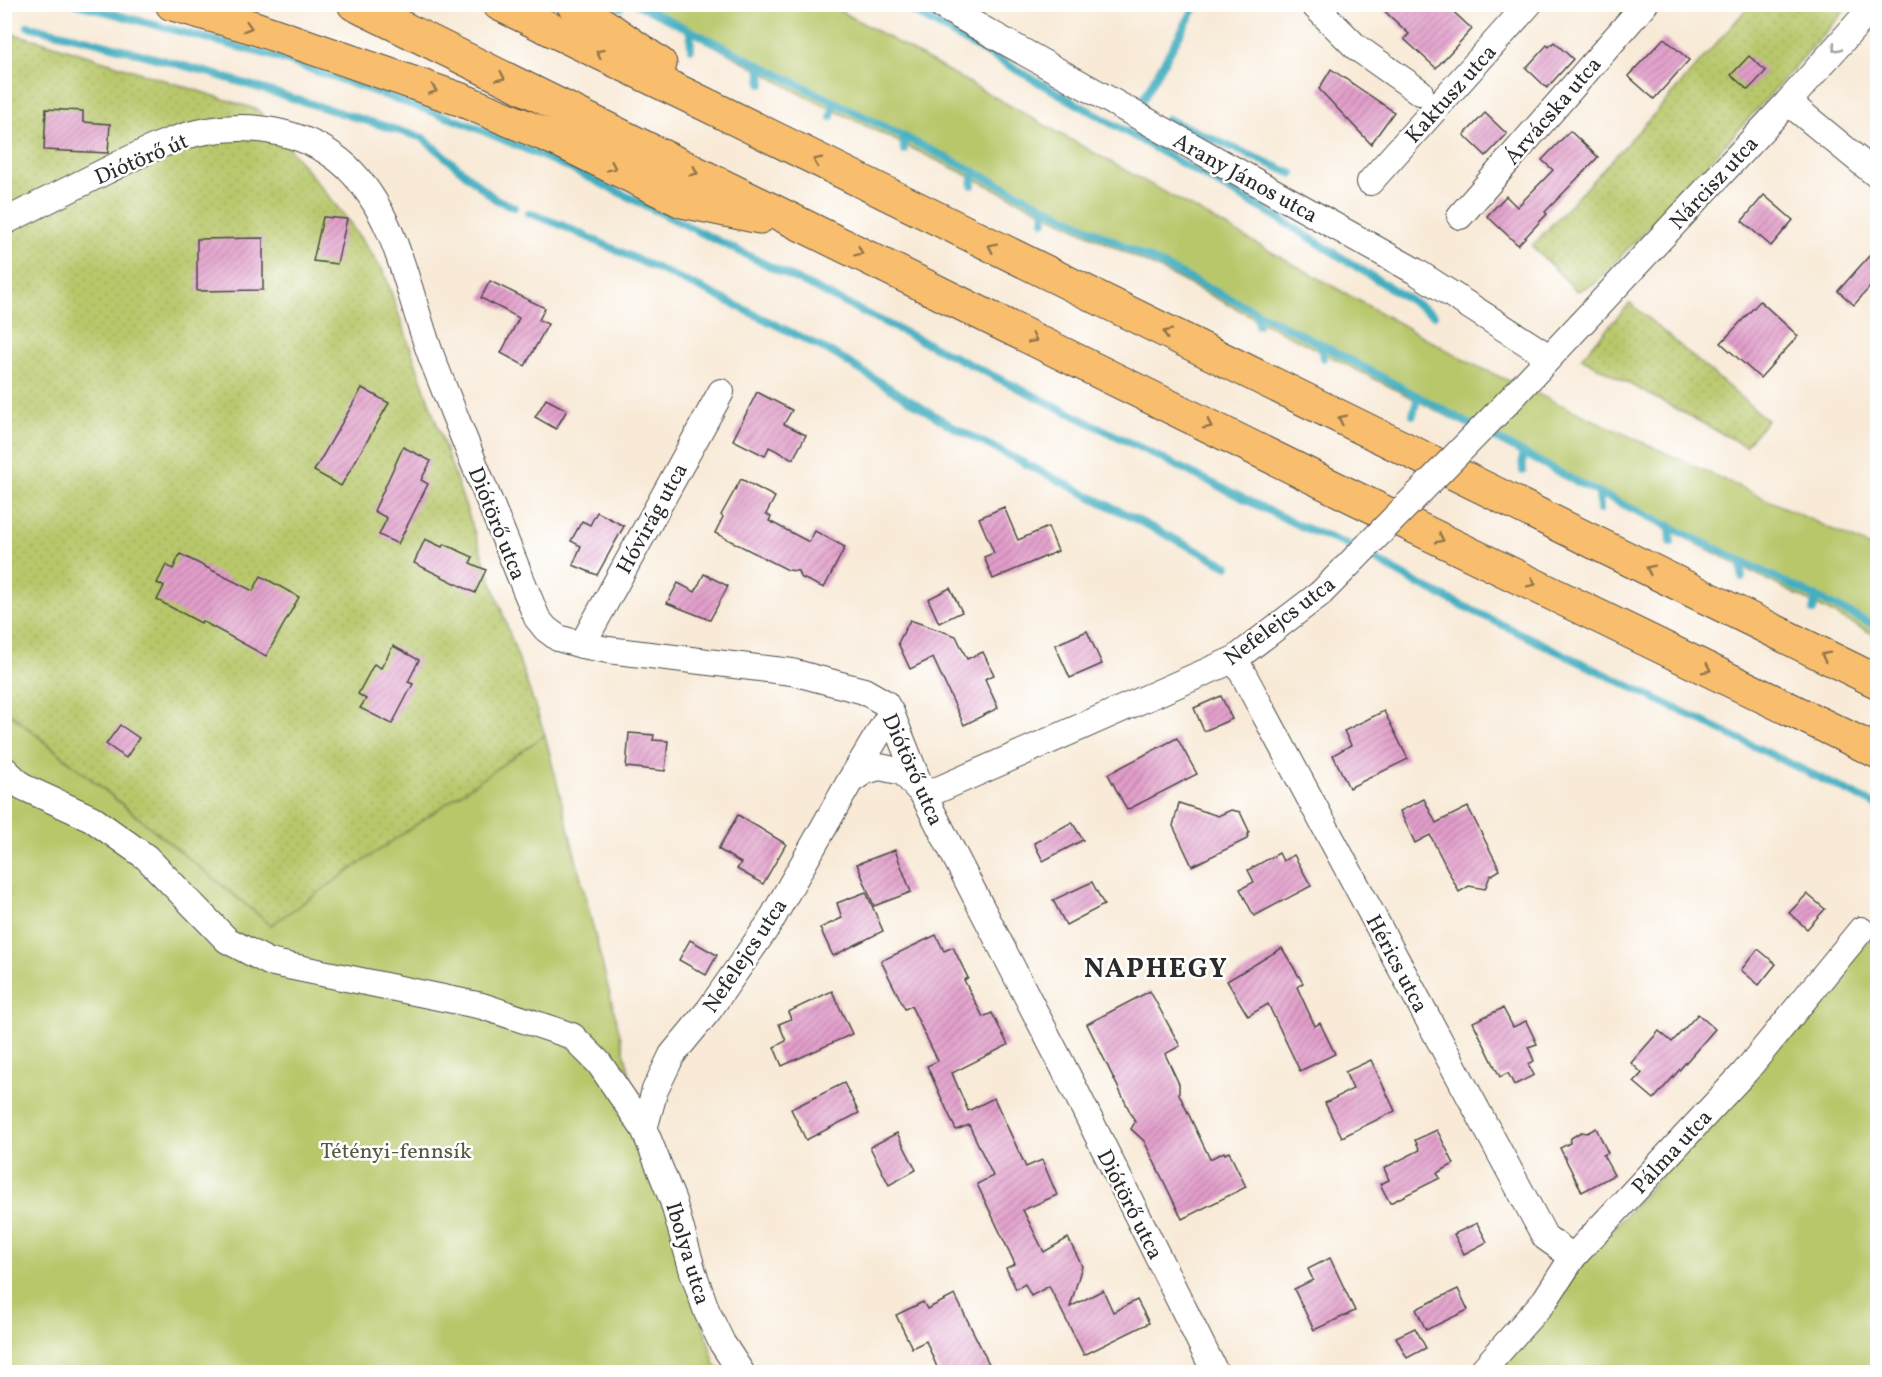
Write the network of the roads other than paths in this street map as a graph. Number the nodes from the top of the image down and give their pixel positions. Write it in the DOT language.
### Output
graph roads {
  1 [pos="172,4"];
  2 [pos="354,4"];
  3 [pos="499,4"];
  4 [pos="573,4"];
  5 [pos="938,4"];
  6 [pos="1313,4"];
  7 [pos="1529,4"];
  8 [pos="1645,4"];
  9 [pos="1875,4"];
  10 [pos="1420,92"];
  11 [pos="1788,102"];
  12 [pos="765,135"];
  13 [pos="1878,176"];
  14 [pos="1370,182"];
  15 [pos="1460,216"];
  16 [pos="4,222"];
  17 [pos="806,226"];
  18 [pos="402,262"];
  19 [pos="1549,357"];
  20 [pos="721,392"];
  21 [pos="582,645"];
  22 [pos="1235,659"];
  23 [pos="1878,682"];
  24 [pos="891,713"];
  25 [pos="1878,752"];
  26 [pos="4,769"];
  27 [pos="850,781"];
  28 [pos="924,796"];
  29 [pos="1861,930"];
  30 [pos="644,1129"];
  31 [pos="1573,1257"];
  32 [pos="741,1372"];
  33 [pos="1215,1372"];
  34 [pos="1481,1372"];
  1 -- 17 [label="highway, one-way"];
  2 -- 17 [label="highway, one-way"];
  12 -- 3 [label="highway, one-way"];
  4 -- 12 [label="highway"];
  5 -- 19 [label="street, Arany János utca"];
  6 -- 10 [label="street"];
  7 -- 14 [label="street, Kaktusz utca"];
  8 -- 15 [label="street, Árvácska utca"];
  9 -- 11 [label="street, Nárcisz utca, one-way"];
  11 -- 13 [label="street"];
  11 -- 19 [label="street, Nárcisz utca"];
  23 -- 12 [label="highway, one-way"];
  16 -- 18 [label="street, Diótörő út"];
  17 -- 25 [label="highway, one-way"];
  18 -- 21 [label="street, Diótörő utca"];
  19 -- 22 [label="street, Nefelejcs utca, bridge"];
  20 -- 21 [label="street, Hóvirág utca"];
  21 -- 24 [label="street, Diótörő utca"];
  22 -- 28 [label="street, Nefelejcs utca"];
  22 -- 31 [label="street, Hérics utca"];
  24 -- 27 [label="street, Nefelejcs utca"];
  24 -- 28 [label="street, Diótörő utca"];
  26 -- 30 [label="street, Ibolya utca"];
  27 -- 28 [label="street"];
  27 -- 30 [label="street, Nefelejcs utca"];
  28 -- 33 [label="street, Diótörő utca"];
  29 -- 31 [label="street, Pálma utca"];
  30 -- 32 [label="street, Ibolya utca"];
  31 -- 34 [label="street, Pálma utca"];
}
